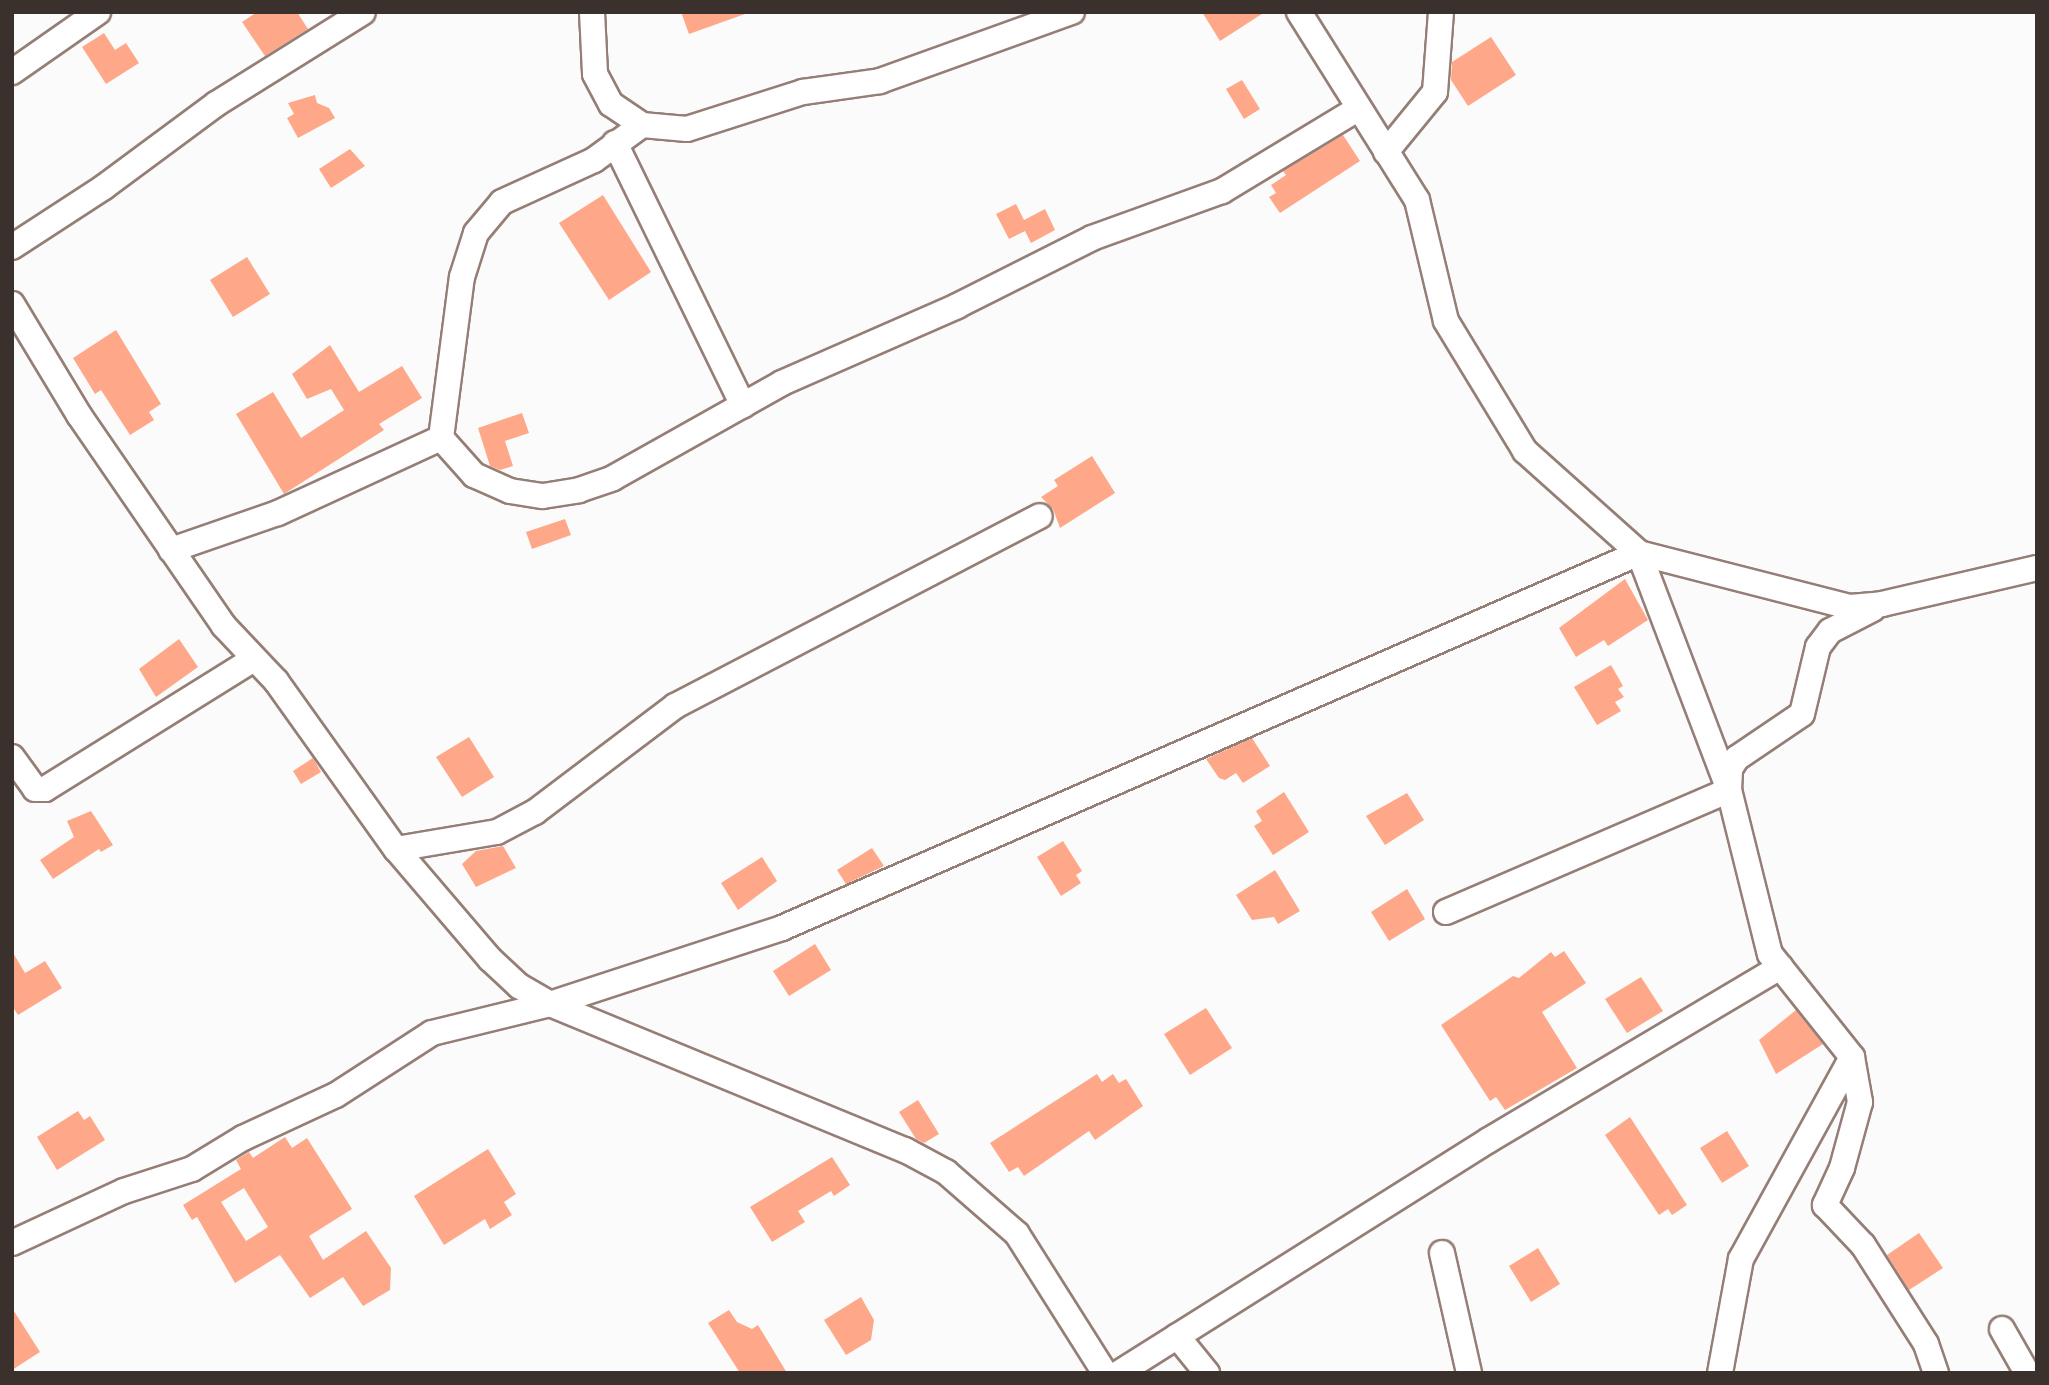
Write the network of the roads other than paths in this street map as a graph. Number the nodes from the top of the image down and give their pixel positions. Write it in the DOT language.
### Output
graph roads {
  1 [pos="98,12"];
  2 [pos="363,12"];
  3 [pos="592,12"];
  4 [pos="1072,12"];
  5 [pos="1299,12"];
  6 [pos="1441,12"];
  7 [pos="12,72"];
  8 [pos="1359,108"];
  9 [pos="642,125"];
  10 [pos="615,143"];
  11 [pos="1387,152"];
  12 [pos="12,247"];
  13 [pos="12,304"];
  14 [pos="743,406"];
  15 [pos="441,438"];
  16 [pos="1040,516"];
  17 [pos="171,550"];
  18 [pos="1639,553"];
  19 [pos="2037,568"];
  20 [pos="1882,604"];
  21 [pos="254,659"];
  22 [pos="12,757"];
  23 [pos="1729,790"];
  24 [pos="396,849"];
  25 [pos="1446,912"];
  26 [pos="1780,967"];
  27 [pos="550,1004"];
  28 [pos="1853,1056"];
  29 [pos="12,1242"];
  30 [pos="1442,1253"];
  31 [pos="2002,1329"];
  32 [pos="1177,1336"];
  33 [pos="1105,1373"];
  34 [pos="1119,1373"];
  35 [pos="1208,1373"];
  36 [pos="1469,1373"];
  37 [pos="1720,1373"];
  38 [pos="1936,1373"];
  39 [pos="2027,1373"];
  1 -- 7 [label="street"];
  2 -- 12 [label="street"];
  3 -- 9 [label="street"];
  4 -- 9 [label="street"];
  5 -- 8 [label="street"];
  6 -- 11 [label="street"];
  8 -- 11 [label="street"];
  8 -- 14 [label="street"];
  9 -- 10 [label="street"];
  10 -- 14 [label="street"];
  10 -- 15 [label="street"];
  11 -- 18 [label="street"];
  13 -- 17 [label="street"];
  14 -- 15 [label="street"];
  15 -- 17 [label="street"];
  16 -- 24 [label="street"];
  17 -- 21 [label="street"];
  18 -- 20 [label="street"];
  18 -- 23 [label="street"];
  18 -- 27 [label="street"];
  19 -- 20 [label="street"];
  20 -- 23 [label="street"];
  21 -- 22 [label="street"];
  21 -- 24 [label="street"];
  23 -- 25 [label="street"];
  23 -- 26 [label="street"];
  24 -- 27 [label="street"];
  26 -- 28 [label="street"];
  26 -- 32 [label="street"];
  27 -- 29 [label="street"];
  27 -- 33 [label="street"];
  28 -- 37 [label="street"];
  28 -- 38 [label="street"];
  30 -- 36 [label="street"];
  31 -- 39 [label="street"];
  32 -- 34 [label="street"];
  32 -- 35 [label="street"];
}
